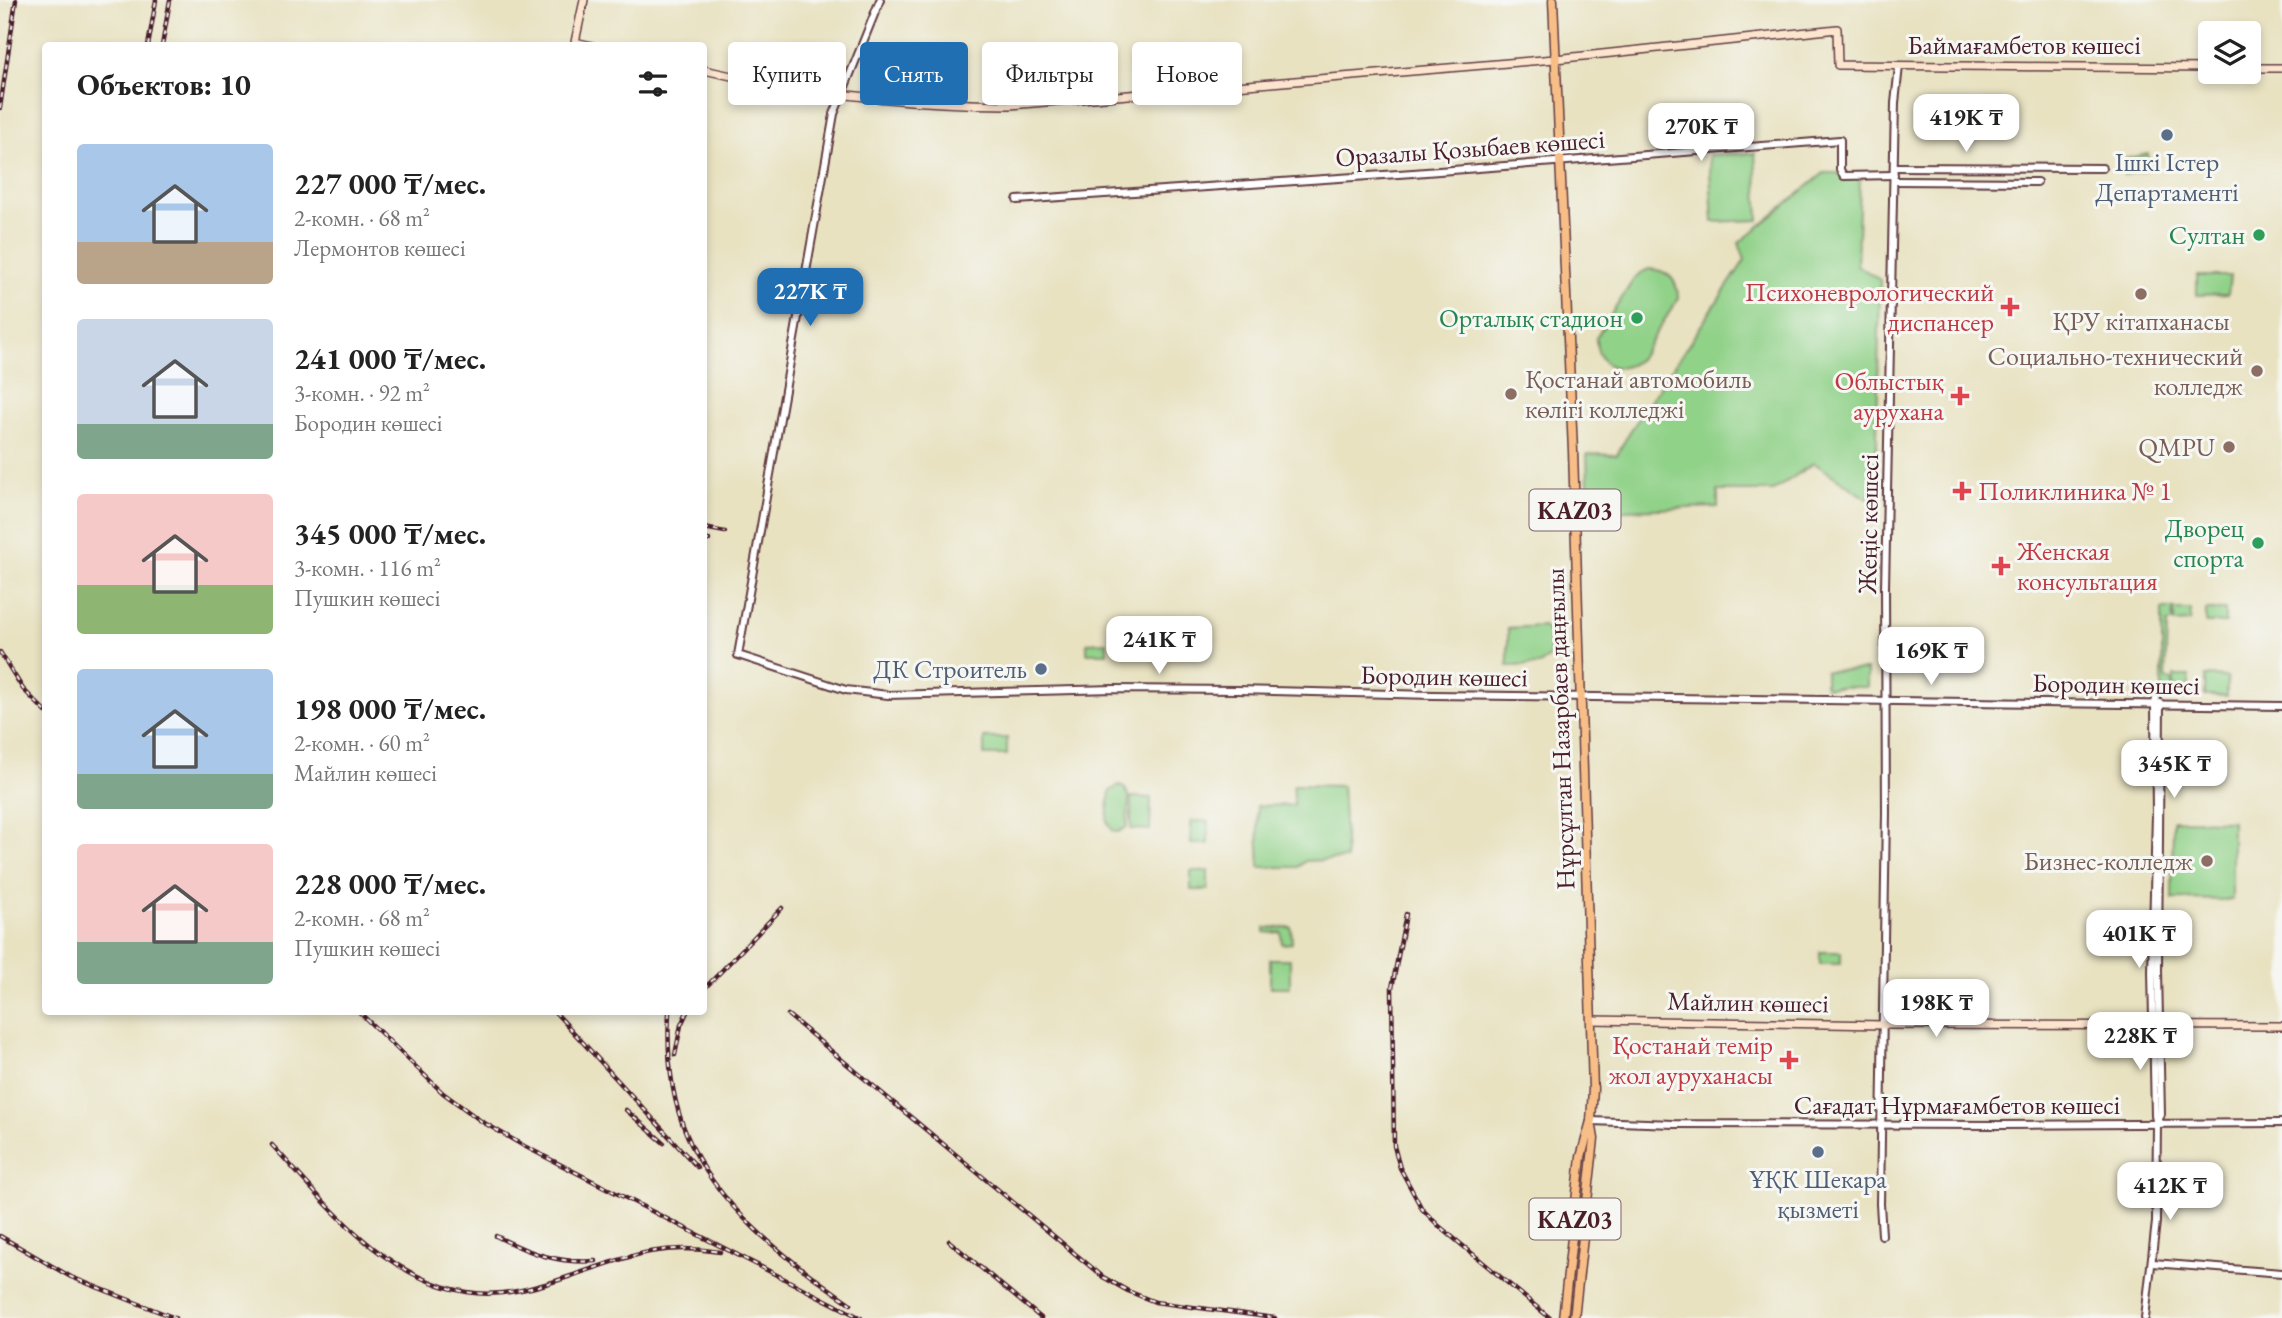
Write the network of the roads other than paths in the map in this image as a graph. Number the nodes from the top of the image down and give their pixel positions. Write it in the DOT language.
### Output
graph roads {
  1 [pos="584,0"];
  2 [pos="880,0"];
  3 [pos="1553,0"];
  4 [pos="575,42"];
  5 [pos="1555,59"];
  6 [pos="1899,66"];
  7 [pos="2198,68"];
  8 [pos="2261,68"];
  9 [pos="2282,68"];
  10 [pos="707,71"];
  11 [pos="728,76"];
  12 [pos="846,82"];
  13 [pos="846,96"];
  14 [pos="837,105"];
  15 [pos="1560,161"];
  16 [pos="2102,168"];
  17 [pos="1894,174"];
  18 [pos="2037,181"];
  19 [pos="1017,200"];
  20 [pos="1580,696"];
  21 [pos="1886,700"];
  22 [pos="2158,704"];
  23 [pos="2282,706"];
  24 [pos="1591,1020"];
  25 [pos="1884,1025"];
  26 [pos="2156,1026"];
  27 [pos="2282,1026"];
  28 [pos="2157,1119"];
  29 [pos="1591,1122"];
  30 [pos="2282,1123"];
  31 [pos="1882,1125"];
  32 [pos="1882,1235"];
  33 [pos="2153,1263"];
  34 [pos="2282,1273"];
  35 [pos="1563,1318"];
  36 [pos="1574,1318"];
  37 [pos="2145,1318"];
  1 -- 4 [label="main road"];
  2 -- 12 [label="street"];
  3 -- 5 [label="main road, Нұрсұлтан Назарбаев даңғылы / KАZ03"];
  5 -- 6 [label="main road, Баймағамбетов көшесі"];
  5 -- 13 [label="main road"];
  5 -- 15 [label="main road, Нұрсұлтан Назарбаев даңғылы / KАZ03"];
  6 -- 7 [label="main road, Баймағамбетов көшесі"];
  6 -- 17 [label="street, Жеңіс көшесі"];
  8 -- 9 [label="main road"];
  10 -- 11 [label="main road"];
  14 -- 20 [label="street, Бородин көшесі"];
  15 -- 17 [label="street, Оразалы Қозыбаев көшесі"];
  15 -- 19 [label="street, Оразалы Қозыбаев көшесі"];
  15 -- 20 [label="main road, Нұрсұлтан Назарбаев даңғылы / KАZ03"];
  16 -- 17 [label="street, Оразалы Қозыбаев көшесі"];
  17 -- 18 [label="street, Оразалы Қозыбаев көшесі"];
  17 -- 21 [label="street, Жеңіс көшесі"];
  20 -- 21 [label="street, Бородин көшесі"];
  20 -- 24 [label="main road, Нұрсұлтан Назарбаев даңғылы / KАZ03"];
  21 -- 22 [label="street, Бородин көшесі"];
  21 -- 25 [label="street, Жеңіс көшесі"];
  22 -- 23 [label="street, Бородин көшесі"];
  22 -- 26 [label="street"];
  24 -- 25 [label="main road, Майлин көшесі"];
  24 -- 29 [label="main road, Нұрсұлтан Назарбаев даңғылы / KАZ03"];
  25 -- 26 [label="main road, Майлин көшесі"];
  25 -- 31 [label="street, Жеңіс көшесі"];
  26 -- 27 [label="main road, Майлин көшесі"];
  26 -- 28 [label="street"];
  28 -- 30 [label="street, Сағадат Нұрмағамбетов көшесі"];
  28 -- 31 [label="street, Сағадат Нұрмағамбетов көшесі"];
  28 -- 33 [label="street"];
  29 -- 31 [label="street, Сағадат Нұрмағамбетов көшесі"];
  29 -- 35 [label="main road, Нұрсұлтан Назарбаев даңғылы / KАZ03"];
  29 -- 36 [label="main road, Нұрсұлтан Назарбаев даңғылы / KАZ03"];
  31 -- 32 [label="street, Жеңіс көшесі"];
  33 -- 34 [label="street"];
  33 -- 37 [label="street"];
}
